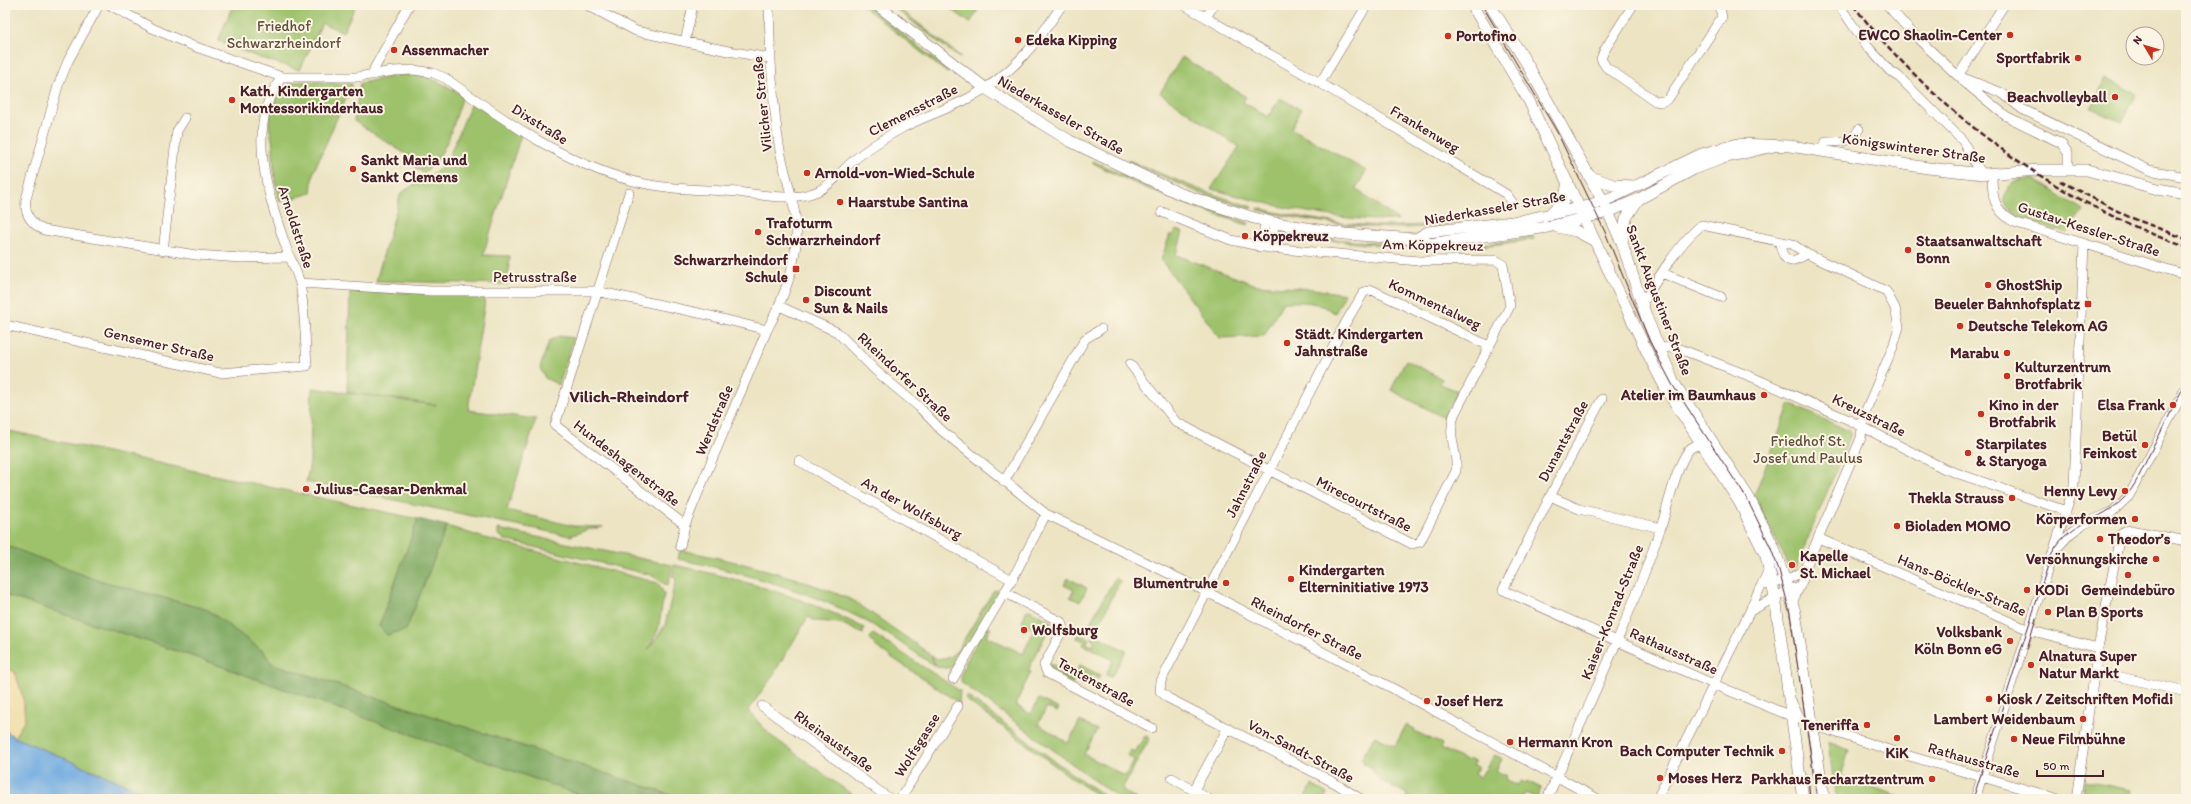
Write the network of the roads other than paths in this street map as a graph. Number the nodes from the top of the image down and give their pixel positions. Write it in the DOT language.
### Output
graph roads {
  1 [pos="99,5"];
  2 [pos="110,5"];
  3 [pos="409,5"];
  4 [pos="587,5"];
  5 [pos="693,5"];
  6 [pos="769,5"];
  7 [pos="876,5"];
  8 [pos="1062,5"];
  9 [pos="1184,5"];
  10 [pos="1214,5"];
  11 [pos="1367,5"];
  12 [pos="1472,5"];
  13 [pos="1490,5"];
  14 [pos="1633,5"];
  15 [pos="1717,5"];
  16 [pos="1839,5"];
  17 [pos="1887,5"];
  18 [pos="2004,5"];
  19 [pos="1206,16"];
  20 [pos="685,42"];
  21 [pos="770,58"];
  22 [pos="373,75"];
  23 [pos="1958,76"];
  24 [pos="282,77"];
  25 [pos="1320,83"];
  26 [pos="984,88"];
  27 [pos="186,118"];
  28 [pos="1859,129"];
  29 [pos="1778,145"];
  30 [pos="1821,150"];
  31 [pos="2068,169"];
  32 [pos="1988,174"];
  33 [pos="1589,176"];
  34 [pos="2186,178"];
  35 [pos="1568,183"];
  36 [pos="1636,186"];
  37 [pos="629,193"];
  38 [pos="2186,194"];
  39 [pos="792,198"];
  40 [pos="1639,199"];
  41 [pos="1603,201"];
  42 [pos="1513,203"];
  43 [pos="1162,212"];
  44 [pos="1608,212"];
  45 [pos="1582,213"];
  46 [pos="1549,215"];
  47 [pos="1270,221"];
  48 [pos="1548,227"];
  49 [pos="1416,239"];
  50 [pos="1595,241"];
  51 [pos="1622,243"];
  52 [pos="1780,243"];
  53 [pos="2084,244"];
  54 [pos="1265,247"];
  55 [pos="163,251"];
  56 [pos="1807,254"];
  57 [pos="289,257"];
  58 [pos="1662,273"];
  59 [pos="2186,275"];
  60 [pos="300,283"];
  61 [pos="596,292"];
  62 [pos="1364,292"];
  63 [pos="1721,297"];
  64 [pos="1642,304"];
  65 [pos="779,306"];
  66 [pos="5,325"];
  67 [pos="1101,329"];
  68 [pos="767,330"];
  69 [pos="1659,348"];
  70 [pos="1487,351"];
  71 [pos="1130,364"];
  72 [pos="308,366"];
  73 [pos="2186,387"];
  74 [pos="1602,399"];
  75 [pos="1862,428"];
  76 [pos="1705,448"];
  77 [pos="799,461"];
  78 [pos="1269,471"];
  79 [pos="1004,482"];
  80 [pos="1550,496"];
  81 [pos="2066,510"];
  82 [pos="1046,514"];
  83 [pos="685,525"];
  84 [pos="1661,528"];
  85 [pos="1818,538"];
  86 [pos="2186,542"];
  87 [pos="680,546"];
  88 [pos="2053,555"];
  89 [pos="1804,571"];
  90 [pos="1012,580"];
  91 [pos="1768,584"];
  92 [pos="1800,584"];
  93 [pos="1787,585"];
  94 [pos="1503,590"];
  95 [pos="1004,592"];
  96 [pos="1207,592"];
  97 [pos="1775,597"];
  98 [pos="1793,601"];
  99 [pos="1750,610"];
  100 [pos="2029,630"];
  101 [pos="1617,641"];
  102 [pos="2098,648"];
  103 [pos="2096,672"];
  104 [pos="953,679"];
  105 [pos="1713,684"];
  106 [pos="1160,691"];
  107 [pos="2186,692"];
  108 [pos="1789,696"];
  109 [pos="762,706"];
  110 [pos="958,706"];
  111 [pos="1792,716"];
  112 [pos="1813,725"];
  113 [pos="1152,728"];
  114 [pos="1228,728"];
  115 [pos="1557,776"];
  116 [pos="1982,777"];
  117 [pos="1172,778"];
  118 [pos="1194,790"];
  119 [pos="890,799"];
  120 [pos="900,799"];
  121 [pos="1209,799"];
  122 [pos="1361,799"];
  123 [pos="1547,799"];
  124 [pos="1598,799"];
  125 [pos="1657,799"];
  126 [pos="1803,799"];
  127 [pos="1824,799"];
  128 [pos="1975,799"];
  129 [pos="2059,799"];
  130 [pos="2076,799"];
  1 -- 55 [label="street"];
  2 -- 24 [label="street, Dixstraße"];
  3 -- 22 [label="street"];
  4 -- 20 [label="street"];
  5 -- 20 [label="street"];
  6 -- 21 [label="street, Vilicher Straße"];
  7 -- 26 [label="main road, Niederkasseler Straße"];
  8 -- 26 [label="street, Clemensstraße"];
  9 -- 19 [label="street, Frankenweg"];
  10 -- 19 [label="street"];
  11 -- 25 [label="street"];
  12 -- 35 [label="main road, Sankt Augustiner Straße"];
  13 -- 33 [label="main road, Sankt Augustiner Straße"];
  14 -- 15 [label="street"];
  16 -- 32 [label="street"];
  17 -- 23 [label="street"];
  18 -- 23 [label="street"];
  19 -- 25 [label="street, Frankenweg"];
  20 -- 21 [label="street"];
  21 -- 39 [label="street, Vilicher Straße"];
  22 -- 24 [label="street, Dixstraße"];
  22 -- 39 [label="street, Dixstraße"];
  23 -- 31 [label="street"];
  23 -- 34 [label="street"];
  24 -- 57 [label="street, Arnoldstraße"];
  25 -- 42 [label="street, Frankenweg"];
  26 -- 39 [label="street, Clemensstraße"];
  26 -- 47 [label="main road, Niederkasseler Straße"];
  27 -- 55 [label="street"];
  28 -- 30 [label="street"];
  29 -- 30 [label="main road, Königswinterer Straße"];
  29 -- 36 [label="main road, Königswinterer Straße"];
  29 -- 40 [label="main road, Königswinterer Straße"];
  30 -- 32 [label="main road, Königswinterer Straße"];
  31 -- 32 [label="main road, Königswinterer Straße"];
  31 -- 38 [label="main road, Königswinterer Straße"];
  32 -- 53 [label="street, Gustav-Kessler-Straße"];
  33 -- 36 [label="main road"];
  33 -- 41 [label="main road, Sankt Augustiner Straße"];
  35 -- 45 [label="main road, Sankt Augustiner Straße"];
  35 -- 46 [label="main road"];
  36 -- 41 [label="main road, Königswinterer Straße"];
  37 -- 61 [label="street, Hundeshagenstraße"];
  39 -- 65 [label="street"];
  40 -- 44 [label="main road, Königswinterer Straße"];
  40 -- 51 [label="main road"];
  41 -- 44 [label="main road, Sankt Augustiner Straße"];
  41 -- 45 [label="main road, Königswinterer Straße"];
  43 -- 54 [label="street, Am Köppekreuz"];
  44 -- 45 [label="main road, Königswinterer Straße"];
  44 -- 51 [label="main road, Sankt Augustiner Straße"];
  45 -- 46 [label="main road, Niederkasseler Straße"];
  45 -- 48 [label="main road, Niederkasseler Straße"];
  45 -- 50 [label="main road, Sankt Augustiner Straße"];
  46 -- 49 [label="main road, Niederkasseler Straße"];
  47 -- 49 [label="main road, Niederkasseler Straße"];
  47 -- 54 [label="street"];
  48 -- 49 [label="main road, Niederkasseler Straße"];
  48 -- 50 [label="main road"];
  50 -- 76 [label="main road, Sankt Augustiner Straße"];
  51 -- 64 [label="main road, Sankt Augustiner Straße"];
  52 -- 56 [label="street"];
  52 -- 56 [label="street"];
  52 -- 58 [label="street"];
  53 -- 59 [label="street, Gustav-Kessler-Straße"];
  53 -- 81 [label="street"];
  54 -- 70 [label="street, Am Köppekreuz"];
  55 -- 57 [label="street"];
  56 -- 75 [label="street"];
  57 -- 60 [label="street, Arnoldstraße"];
  58 -- 63 [label="street"];
  58 -- 64 [label="street"];
  60 -- 61 [label="street, Petrusstraße"];
  60 -- 72 [label="street, Arnoldstraße"];
  61 -- 68 [label="street, Petrusstraße"];
  61 -- 83 [label="street, Hundeshagenstraße"];
  62 -- 70 [label="street, Kommentalweg"];
  62 -- 78 [label="street, Jahnstraße"];
  64 -- 69 [label="main road, Sankt Augustiner Straße"];
  65 -- 68 [label="street, Werdstraße"];
  65 -- 79 [label="street, Rheindorfer Straße"];
  66 -- 72 [label="street, Gensemer Straße"];
  67 -- 79 [label="street"];
  68 -- 83 [label="street, Werdstraße"];
  69 -- 75 [label="street, Kreuzstraße"];
  69 -- 93 [label="main road, Sankt Augustiner Straße"];
  70 -- 78 [label="street, Mirecourtstraße"];
  71 -- 78 [label="street, Mirecourtstraße"];
  73 -- 88 [label="street"];
  74 -- 80 [label="street, Dunantstraße"];
  75 -- 81 [label="street, Kreuzstraße"];
  75 -- 85 [label="street"];
  76 -- 84 [label="street, Kaiser-Konrad-Straße"];
  76 -- 91 [label="main road, Sankt Augustiner Straße"];
  77 -- 90 [label="street, An der Wolfsburg"];
  78 -- 96 [label="street, Jahnstraße"];
  79 -- 82 [label="street, Rheindorfer Straße"];
  80 -- 84 [label="street, Dunantstraße"];
  80 -- 94 [label="street, Dunantstraße"];
  81 -- 88 [label="street"];
  82 -- 90 [label="street"];
  82 -- 96 [label="street, Rheindorfer Straße"];
  83 -- 87 [label="street, Werdstraße"];
  84 -- 101 [label="street, Kaiser-Konrad-Straße"];
  85 -- 89 [label="street"];
  85 -- 100 [label="street, Hans-Böckler-Straße"];
  86 -- 102 [label="street"];
  88 -- 100 [label="street"];
  89 -- 92 [label="street"];
  89 -- 93 [label="street"];
  90 -- 95 [label="street"];
  91 -- 93 [label="street"];
  91 -- 97 [label="main road, Sankt Augustiner Straße"];
  91 -- 99 [label="street"];
  92 -- 93 [label="street"];
  92 -- 98 [label="street"];
  93 -- 97 [label="street"];
  93 -- 98 [label="main road, Sankt Augustiner Straße"];
  94 -- 101 [label="street, Rathausstraße"];
  95 -- 104 [label="street"];
  95 -- 113 [label="street, Tentenstraße"];
  96 -- 106 [label="street, Jahnstraße"];
  96 -- 115 [label="street, Rheindorfer Straße"];
  97 -- 99 [label="street"];
  97 -- 108 [label="main road, Sankt Augustiner Straße"];
  98 -- 112 [label="main road, Sankt Augustiner Straße"];
  99 -- 105 [label="street"];
  100 -- 102 [label="street, Hans-Böckler-Straße"];
  100 -- 116 [label="street"];
  101 -- 105 [label="street, Rathausstraße"];
  101 -- 115 [label="street, Kaiser-Konrad-Straße"];
  102 -- 103 [label="street"];
  103 -- 107 [label="street"];
  103 -- 130 [label="street"];
  105 -- 111 [label="street, Rathausstraße"];
  105 -- 125 [label="street"];
  106 -- 114 [label="street, Von-Sandt-Straße"];
  108 -- 111 [label="main road, Sankt Augustiner Straße"];
  108 -- 112 [label="street, Sankt Augustiner Straße"];
  109 -- 119 [label="street, Rheinaustraße"];
  110 -- 120 [label="street, Wolfsgasse"];
  111 -- 126 [label="main road, Sankt Augustiner Straße"];
  112 -- 116 [label="street, Rathausstraße"];
  112 -- 127 [label="main road, Sankt Augustiner Straße"];
  114 -- 118 [label="street, Von-Sandt-Straße"];
  114 -- 122 [label="street, Von-Sandt-Straße"];
  115 -- 123 [label="street, Kaiser-Konrad-Straße"];
  115 -- 124 [label="street, Rheindorfer Straße"];
  116 -- 128 [label="street"];
  116 -- 129 [label="street, Rathausstraße"];
  117 -- 118 [label="street"];
  118 -- 121 [label="street"];
}
